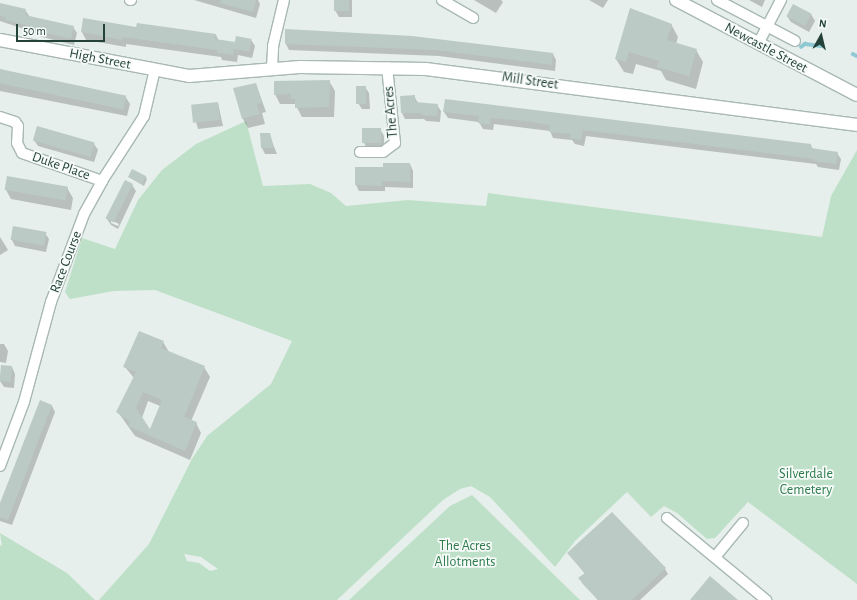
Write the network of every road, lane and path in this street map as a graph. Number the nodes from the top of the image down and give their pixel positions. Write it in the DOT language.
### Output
graph roads {
  1 [pos="284,0"];
  2 [pos="442,0"];
  3 [pos="676,0"];
  4 [pos="717,0"];
  5 [pos="780,0"];
  6 [pos="473,18"];
  7 [pos="767,27"];
  8 [pos="0,40"];
  9 [pos="795,41"];
  10 [pos="758,44"];
  11 [pos="387,67"];
  12 [pos="272,68"];
  13 [pos="155,70"];
  14 [pos="200,76"];
  15 [pos="857,95"];
  16 [pos="0,117"];
  17 [pos="857,125"];
  18 [pos="360,152"];
  19 [pos="102,181"];
  20 [pos="0,466"];
  21 [pos="668,518"];
  22 [pos="743,523"];
  23 [pos="715,557"];
  24 [pos="766,600"];
  1 -- 12 [label="street"];
  2 -- 6 [label="street"];
  3 -- 10 [label="street, Newcastle Street"];
  4 -- 7 [label="street, Newcastle Street"];
  5 -- 7 [label="street"];
  7 -- 9 [label="street, Newcastle Street"];
  7 -- 10 [label="street"];
  8 -- 13 [label="street, High Street"];
  10 -- 15 [label="street, Newcastle Street"];
  11 -- 12 [label="street, Mill Street"];
  11 -- 17 [label="street, Mill Street"];
  11 -- 18 [label="street, The Acres"];
  12 -- 14 [label="street, Mill Street"];
  13 -- 14 [label="street, High Street"];
  13 -- 19 [label="street, Race Course"];
  16 -- 19 [label="street, Duke Place"];
  19 -- 20 [label="street, Race Course"];
  21 -- 23 [label="street"];
  22 -- 23 [label="street"];
  23 -- 24 [label="street"];
}
